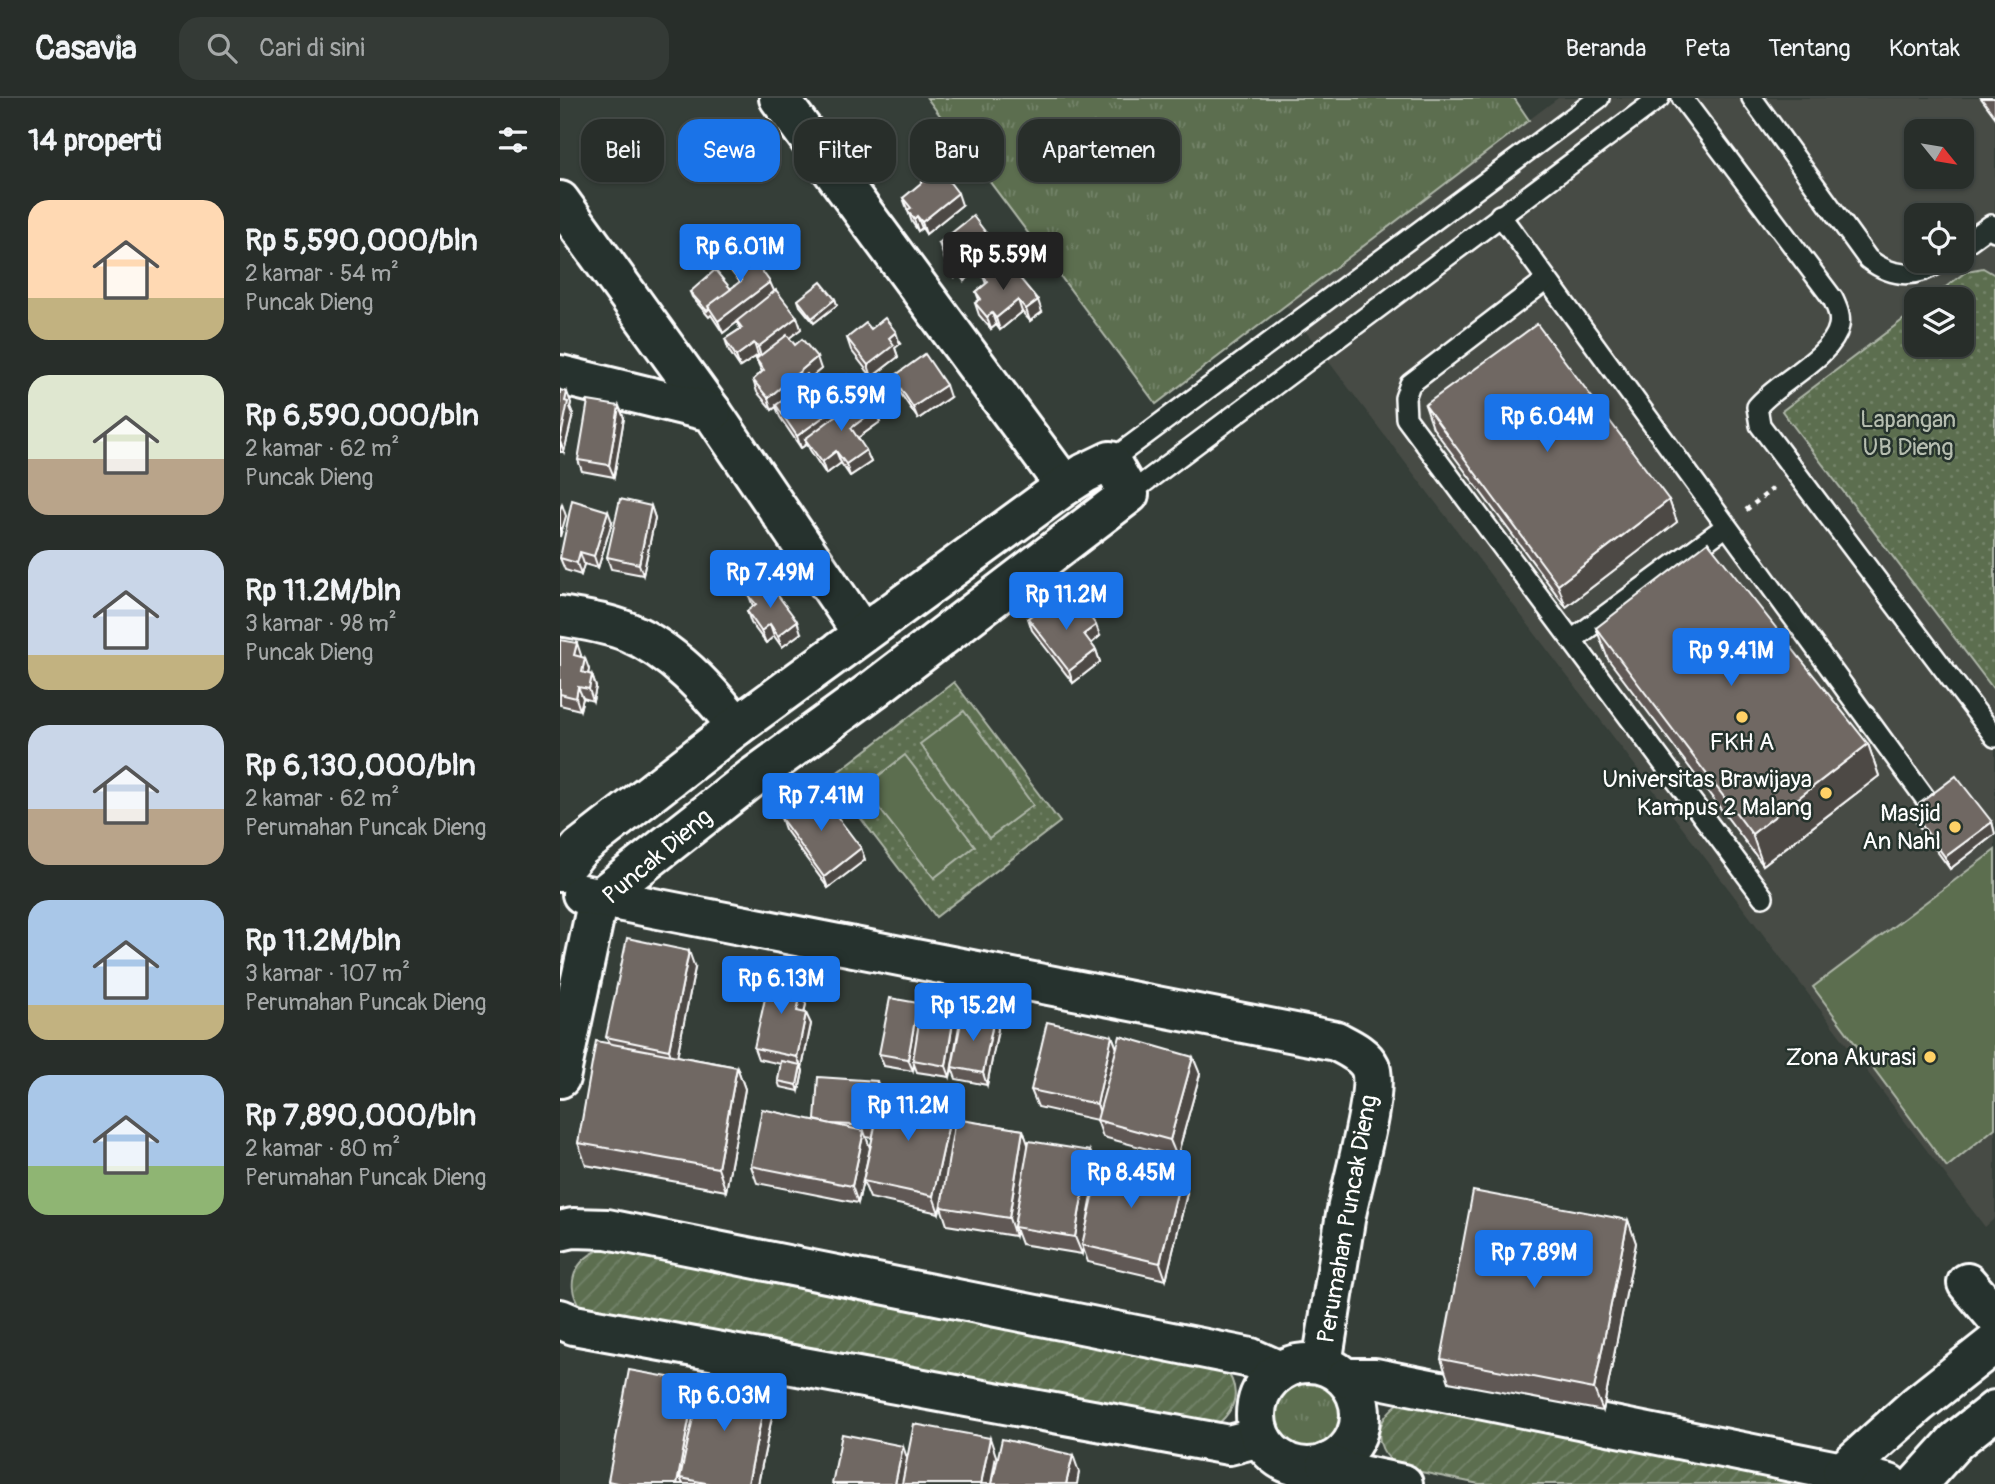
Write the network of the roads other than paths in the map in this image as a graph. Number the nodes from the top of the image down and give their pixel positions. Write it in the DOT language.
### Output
graph roads {
  1 [pos="779,98"];
  2 [pos="1599,98"];
  3 [pos="1659,98"];
  4 [pos="1682,98"];
  5 [pos="1752,98"];
  6 [pos="560,201"];
  7 [pos="1500,215"];
  8 [pos="1995,231"];
  9 [pos="1974,237"];
  10 [pos="1920,273"];
  11 [pos="1546,280"];
  12 [pos="560,375"];
  13 [pos="712,412"];
  14 [pos="1110,461"];
  15 [pos="1065,486"];
  16 [pos="1129,494"];
  17 [pos="1725,527"];
  18 [pos="560,615"];
  19 [pos="862,633"];
  20 [pos="1572,640"];
  21 [pos="737,726"];
  22 [pos="1995,737"];
  23 [pos="1925,798"];
  24 [pos="560,872"];
  25 [pos="560,888"];
  26 [pos="1763,897"];
  27 [pos="598,899"];
  28 [pos="560,1078"];
  29 [pos="560,1231"];
  30 [pos="1967,1283"];
  31 [pos="1995,1316"];
  32 [pos="560,1319"];
  33 [pos="1995,1343"];
  34 [pos="1280,1371"];
  35 [pos="1334,1371"];
  36 [pos="1995,1410"];
  37 [pos="1260,1437"];
  38 [pos="1305,1471"];
  39 [pos="1842,1472"];
  40 [pos="1403,1484"];
  41 [pos="1889,1484"];
  42 [pos="1917,1484"];
  1 -- 15 [label="street"];
  2 -- 14 [label="lane"];
  3 -- 7 [label="lane"];
  4 -- 22 [label="lane"];
  5 -- 10 [label="lane"];
  6 -- 13 [label="street"];
  7 -- 11 [label="lane"];
  7 -- 16 [label="lane"];
  8 -- 9 [label="lane"];
  11 -- 17 [label="lane"];
  11 -- 20 [label="lane"];
  12 -- 13 [label="street"];
  13 -- 19 [label="street"];
  14 -- 15 [label="street"];
  14 -- 16 [label="street"];
  15 -- 19 [label="street"];
  16 -- 27 [label="street, Puncak Dieng"];
  17 -- 20 [label="lane"];
  17 -- 23 [label="lane"];
  18 -- 21 [label="street"];
  19 -- 21 [label="street"];
  20 -- 26 [label="lane"];
  21 -- 24 [label="street"];
  25 -- 27 [label="street, Perumahan Puncak Dieng"];
  27 -- 28 [label="street, Puncak Dieng"];
  27 -- 35 [label="street, Perumahan Puncak Dieng"];
  29 -- 34 [label="street"];
  30 -- 31 [label="street"];
  32 -- 37 [label="street"];
  33 -- 39 [label="street"];
  34 -- 35 [label="street"];
  34 -- 37 [label="street"];
  35 -- 38 [label="street"];
  35 -- 39 [label="street"];
  36 -- 42 [label="street"];
  37 -- 38 [label="street"];
  38 -- 40 [label="street"];
  39 -- 41 [label="street"];
}
